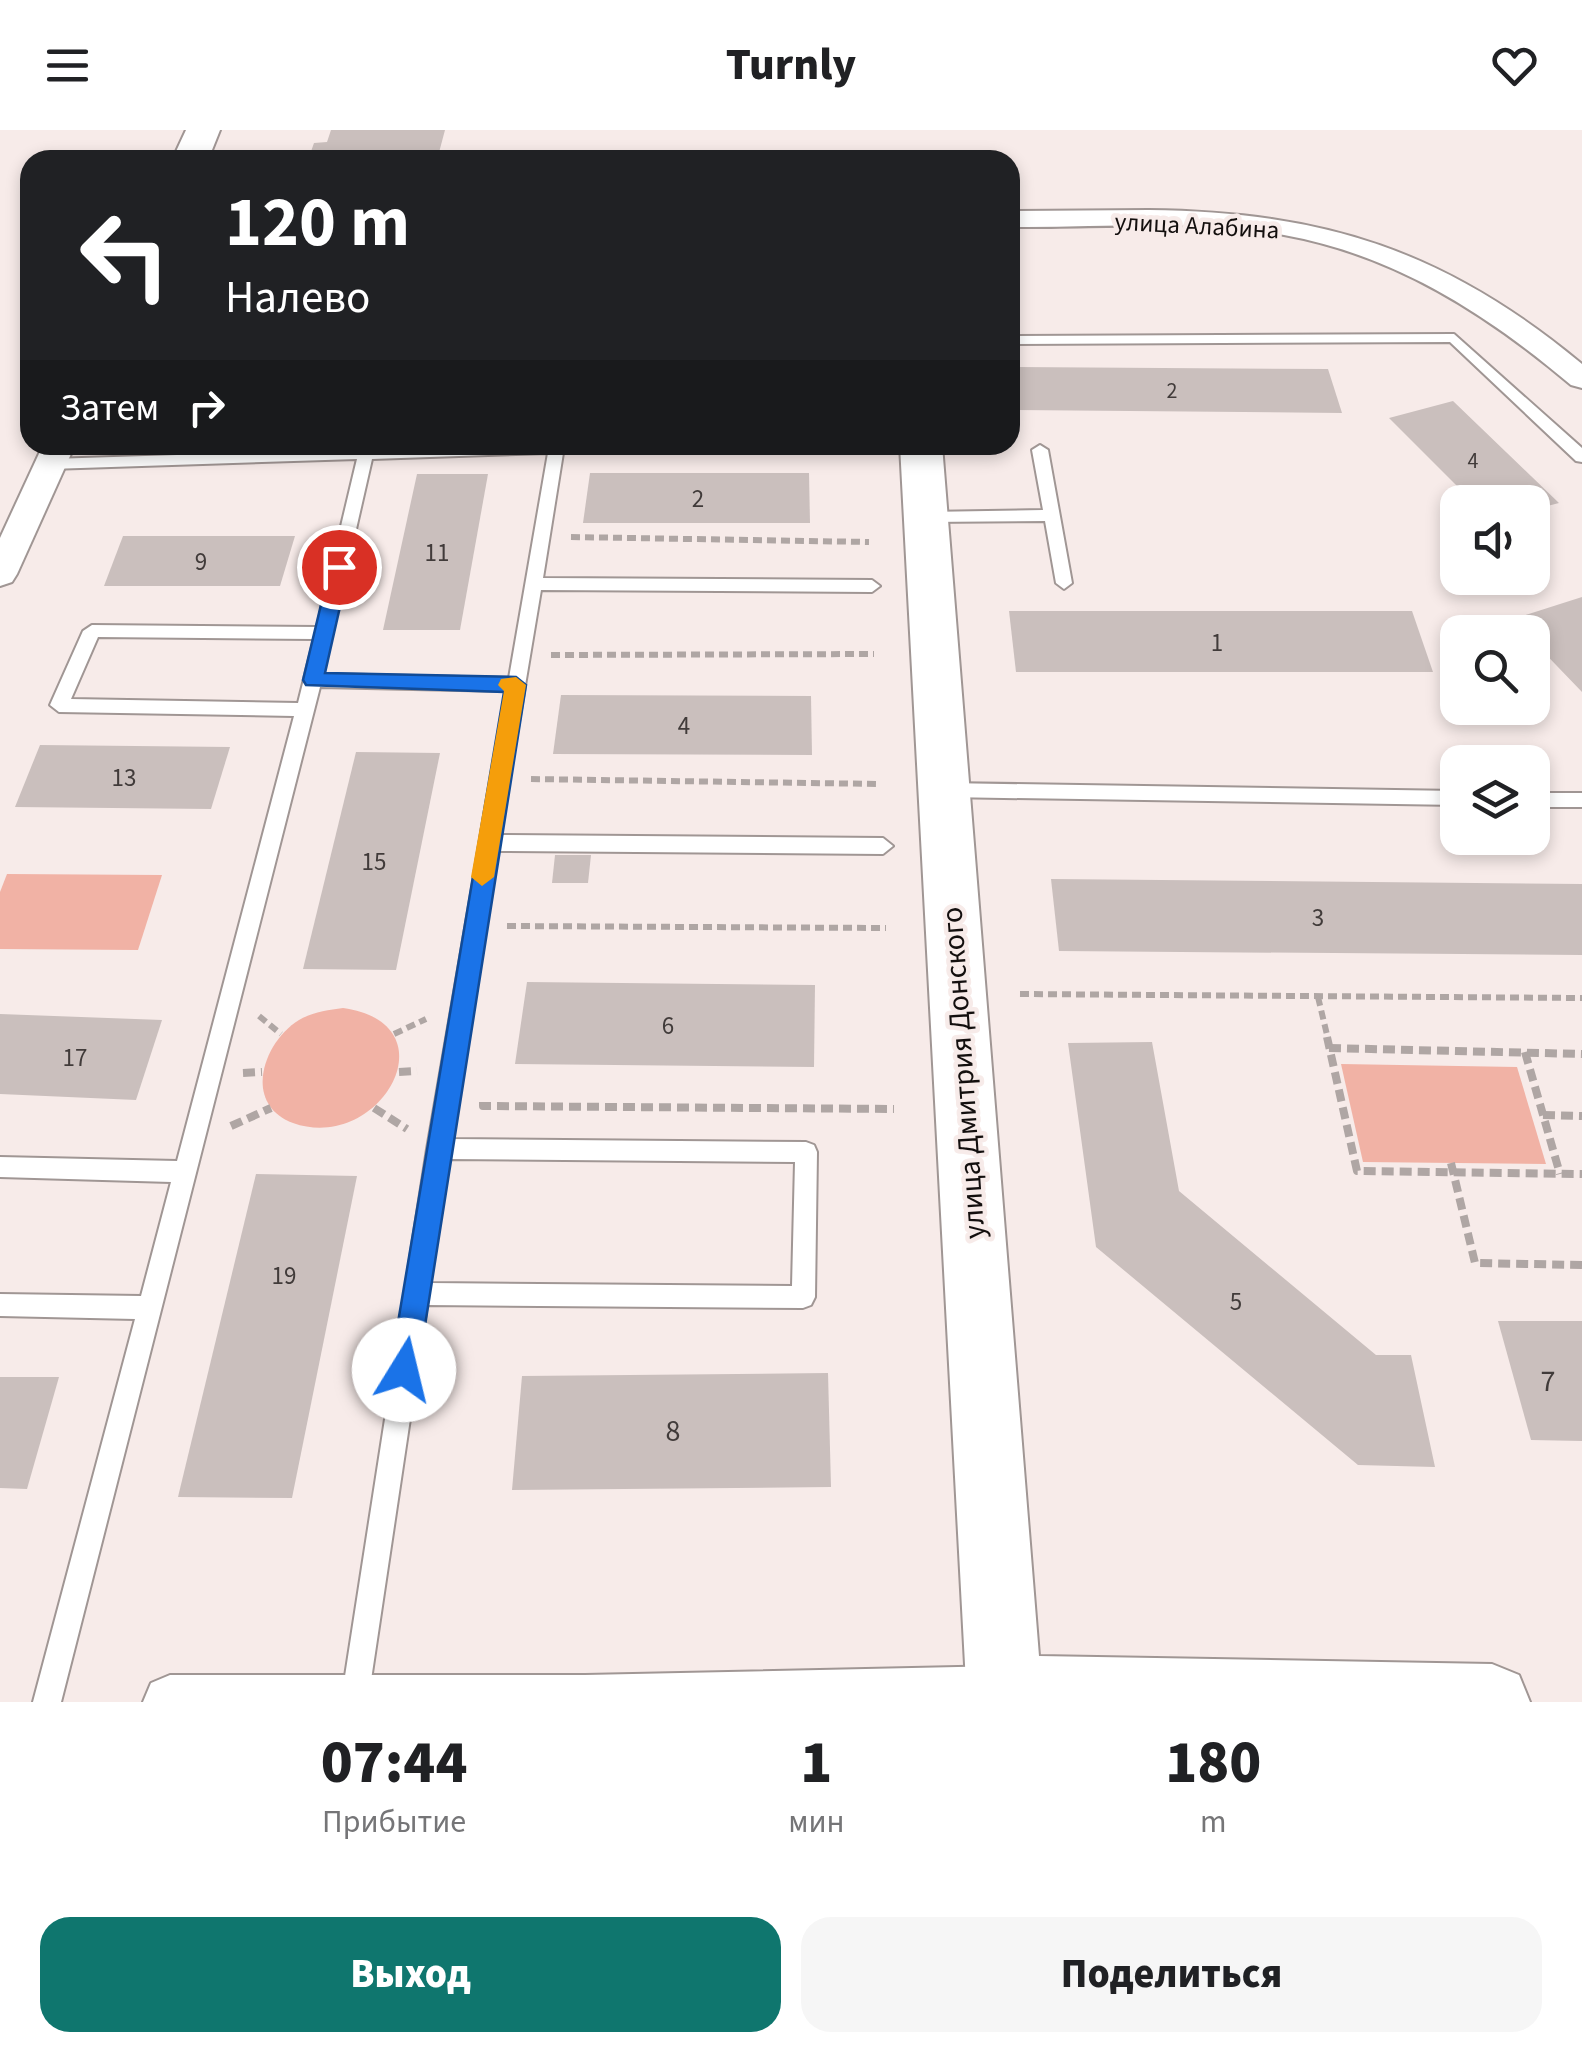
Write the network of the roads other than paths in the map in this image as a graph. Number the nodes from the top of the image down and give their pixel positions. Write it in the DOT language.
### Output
graph roads {
  1 [pos="1020,219"];
  2 [pos="1020,340"];
  3 [pos="1582,379"];
  4 [pos="1040,450"];
  5 [pos="54,455"];
  6 [pos="366,455"];
  7 [pos="555,455"];
  8 [pos="922,455"];
  9 [pos="1582,458"];
  10 [pos="1052,515"];
  11 [pos="926,517"];
  12 [pos="0,574"];
  13 [pos="531,584"];
  14 [pos="1064,584"];
  15 [pos="872,586"];
  16 [pos="323,633"];
  17 [pos="313,680"];
  18 [pos="516,685"];
  19 [pos="305,710"];
  20 [pos="944,790"];
  21 [pos="1440,798"];
  22 [pos="1550,800"];
  23 [pos="1582,800"];
  24 [pos="488,843"];
  25 [pos="882,846"];
  26 [pos="438,1150"];
  27 [pos="0,1167"];
  28 [pos="187,1172"];
  29 [pos="416,1294"];
  30 [pos="0,1305"];
  31 [pos="152,1308"];
  32 [pos="1005,1697"];
  33 [pos="354,1700"];
  34 [pos="47,1702"];
  35 [pos="170,1702"];
  36 [pos="585,1702"];
  37 [pos="1492,1702"];
  1 -- 3 [label="street, улица Алабина"];
  2 -- 9 [label="lane"];
  4 -- 10 [label="lane"];
  5 -- 12 [label="street"];
  6 -- 16 [label="lane"];
  7 -- 13 [label="lane"];
  8 -- 11 [label="street, улица Дмитрия Донского"];
  10 -- 11 [label="lane"];
  10 -- 14 [label="lane"];
  11 -- 20 [label="street, улица Дмитрия Донского"];
  13 -- 15 [label="lane"];
  13 -- 18 [label="lane"];
  16 -- 17 [label="lane"];
  16 -- 19 [label="lane"];
  17 -- 18 [label="lane"];
  17 -- 19 [label="lane"];
  18 -- 24 [label="lane"];
  19 -- 28 [label="lane"];
  20 -- 21 [label="lane"];
  20 -- 32 [label="street, улица Дмитрия Донского"];
  22 -- 23 [label="lane"];
  24 -- 25 [label="lane"];
  24 -- 26 [label="lane"];
  26 -- 29 [label="lane"];
  26 -- 29 [label="lane"];
  27 -- 28 [label="lane"];
  28 -- 31 [label="lane"];
  29 -- 33 [label="lane"];
  30 -- 31 [label="lane"];
  31 -- 34 [label="lane"];
  32 -- 36 [label="street"];
  32 -- 37 [label="street"];
  33 -- 35 [label="street"];
  33 -- 36 [label="street"];
}
